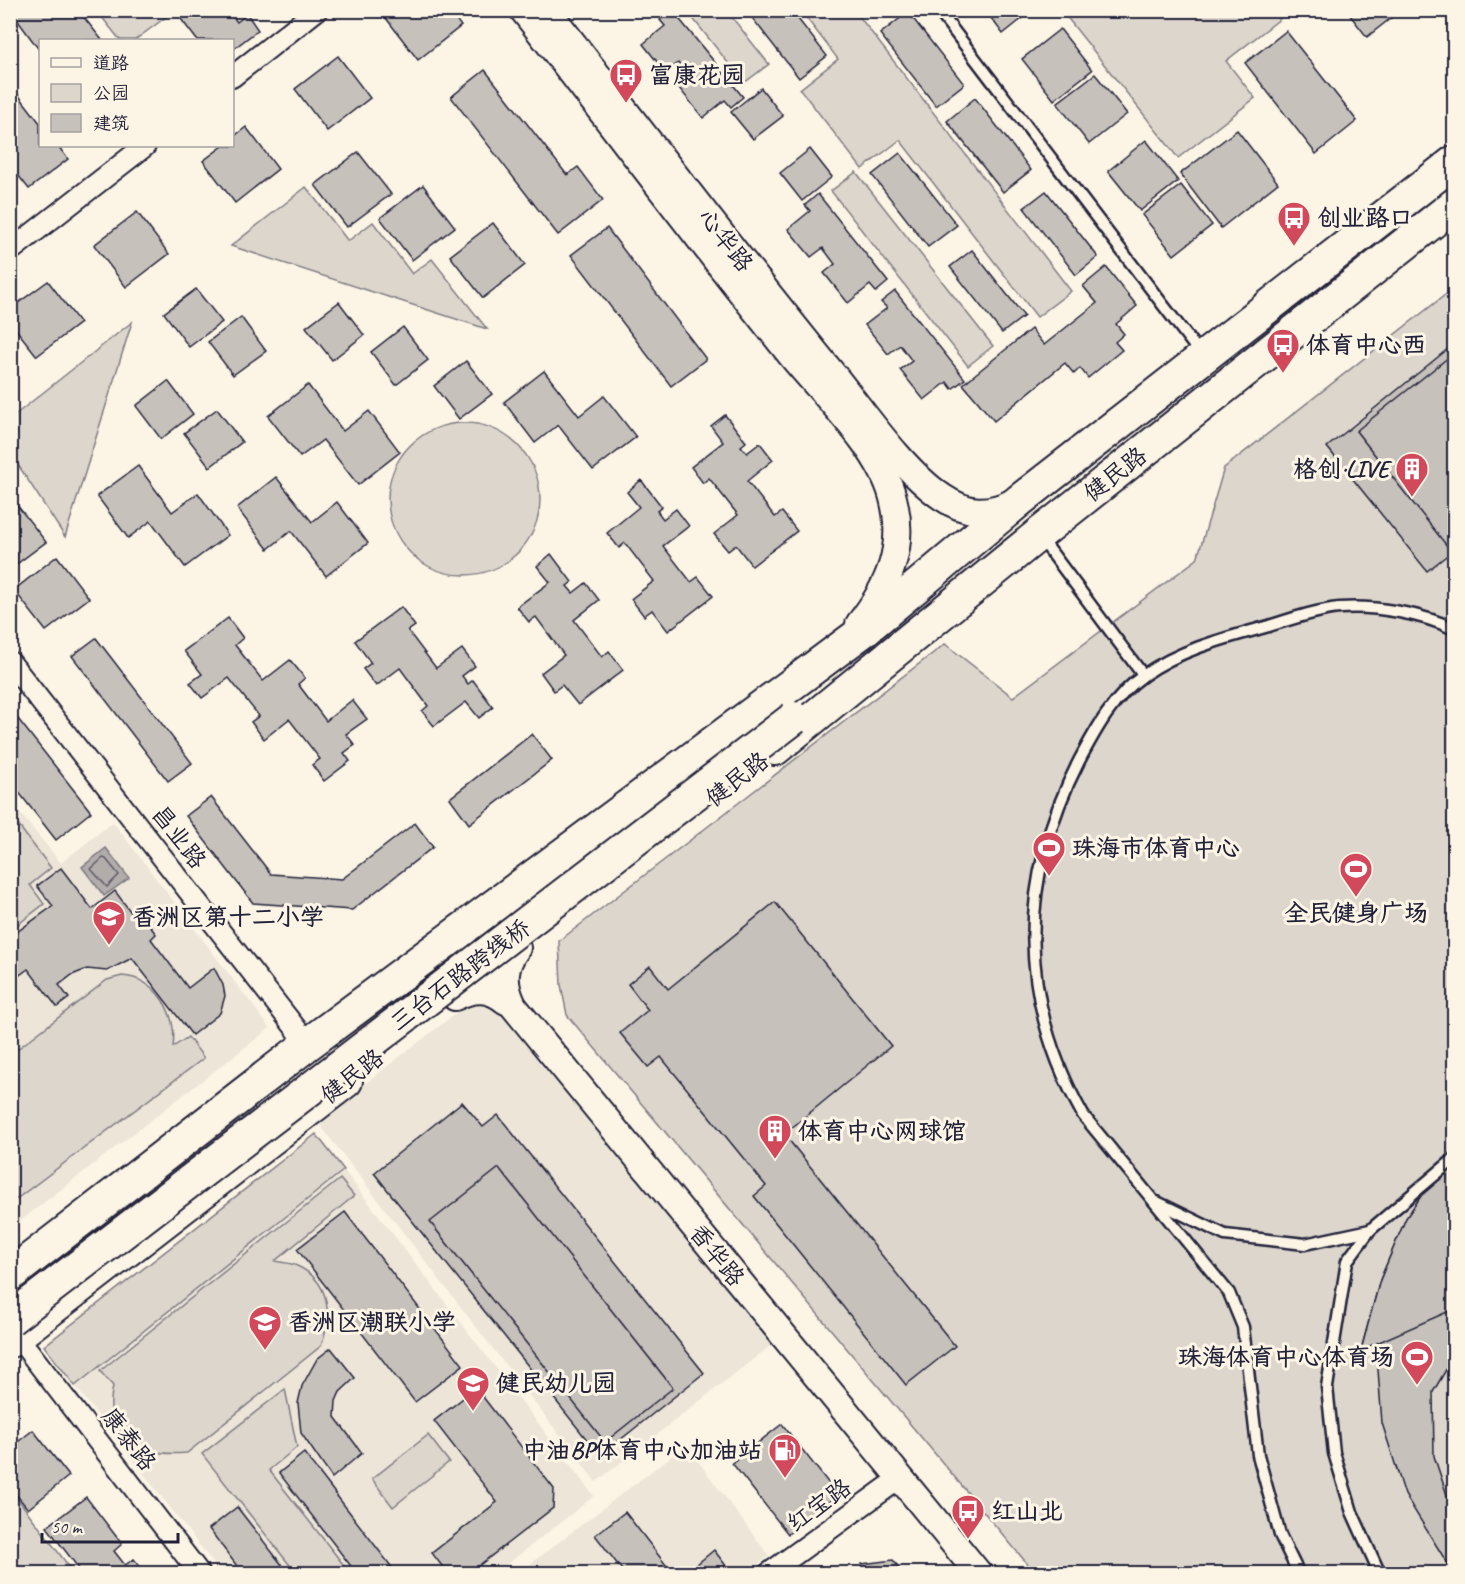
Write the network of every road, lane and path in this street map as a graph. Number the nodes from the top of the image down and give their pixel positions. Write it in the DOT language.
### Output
graph roads {
  1 [pos="317,10"];
  2 [pos="524,10"];
  3 [pos="547,10"];
  4 [pos="938,10"];
  5 [pos="234,75"];
  6 [pos="144,147"];
  7 [pos="1455,162"];
  8 [pos="1455,205"];
  9 [pos="10,251"];
  10 [pos="1203,356"];
  11 [pos="1020,500"];
  12 [pos="1038,535"];
  13 [pos="1455,629"];
  14 [pos="862,632"];
  15 [pos="887,656"];
  16 [pos="827,658"];
  17 [pos="10,662"];
  18 [pos="1143,675"];
  19 [pos="790,712"];
  20 [pos="456,936"];
  21 [pos="517,948"];
  22 [pos="486,972"];
  23 [pos="455,997"];
  24 [pos="515,1009"];
  25 [pos="308,1044"];
  26 [pos="1455,1159"];
  27 [pos="1154,1201"];
  28 [pos="1370,1230"];
  29 [pos="10,1275"];
  30 [pos="10,1298"];
  31 [pos="13,1332"];
  32 [pos="900,1478"];
  33 [pos="200,1574"];
  34 [pos="768,1574"];
  35 [pos="979,1574"];
  36 [pos="1299,1574"];
  37 [pos="1380,1574"];
  1 -- 5 [label="street"];
  2 -- 16 [label="street, 心华路"];
  3 -- 11 [label="street, 心华路"];
  4 -- 10 [label="lane"];
  6 -- 9 [label="street"];
  7 -- 10 [label="main road, 健民路"];
  8 -- 12 [label="main road, 健民路"];
  10 -- 11 [label="main road, 健民路"];
  11 -- 14 [label="main road, 健民路"];
  12 -- 15 [label="main road, 健民路"];
  12 -- 18 [label="lane"];
  13 -- 18 [label="lane"];
  14 -- 16 [label="main road, 健民路"];
  14 -- 19 [label="main road"];
  15 -- 19 [label="main road"];
  15 -- 21 [label="main road, 健民路"];
  16 -- 20 [label="main road, 健民路"];
  17 -- 25 [label="street, 昌业路"];
  18 -- 27 [label="lane"];
  19 -- 30 [label="main road, 三台石路跨线桥"];
  19 -- 31 [label="main road, 三台石路跨线桥, bridge"];
  20 -- 22 [label="street, 香华路"];
  20 -- 25 [label="main road, 健民路"];
  21 -- 22 [label="main road, 健民路"];
  21 -- 24 [label="street"];
  22 -- 23 [label="main road, 健民路"];
  22 -- 24 [label="street, 香华路"];
  23 -- 24 [label="street"];
  23 -- 31 [label="main road, 健民路"];
  24 -- 32 [label="street, 香华路"];
  25 -- 29 [label="main road, 健民路"];
  26 -- 28 [label="lane"];
  27 -- 28 [label="lane"];
  27 -- 36 [label="lane"];
  28 -- 37 [label="lane"];
  31 -- 33 [label="street, 康泰路"];
  32 -- 34 [label="street, 红宝路"];
  32 -- 35 [label="street, 香华路"];
}
